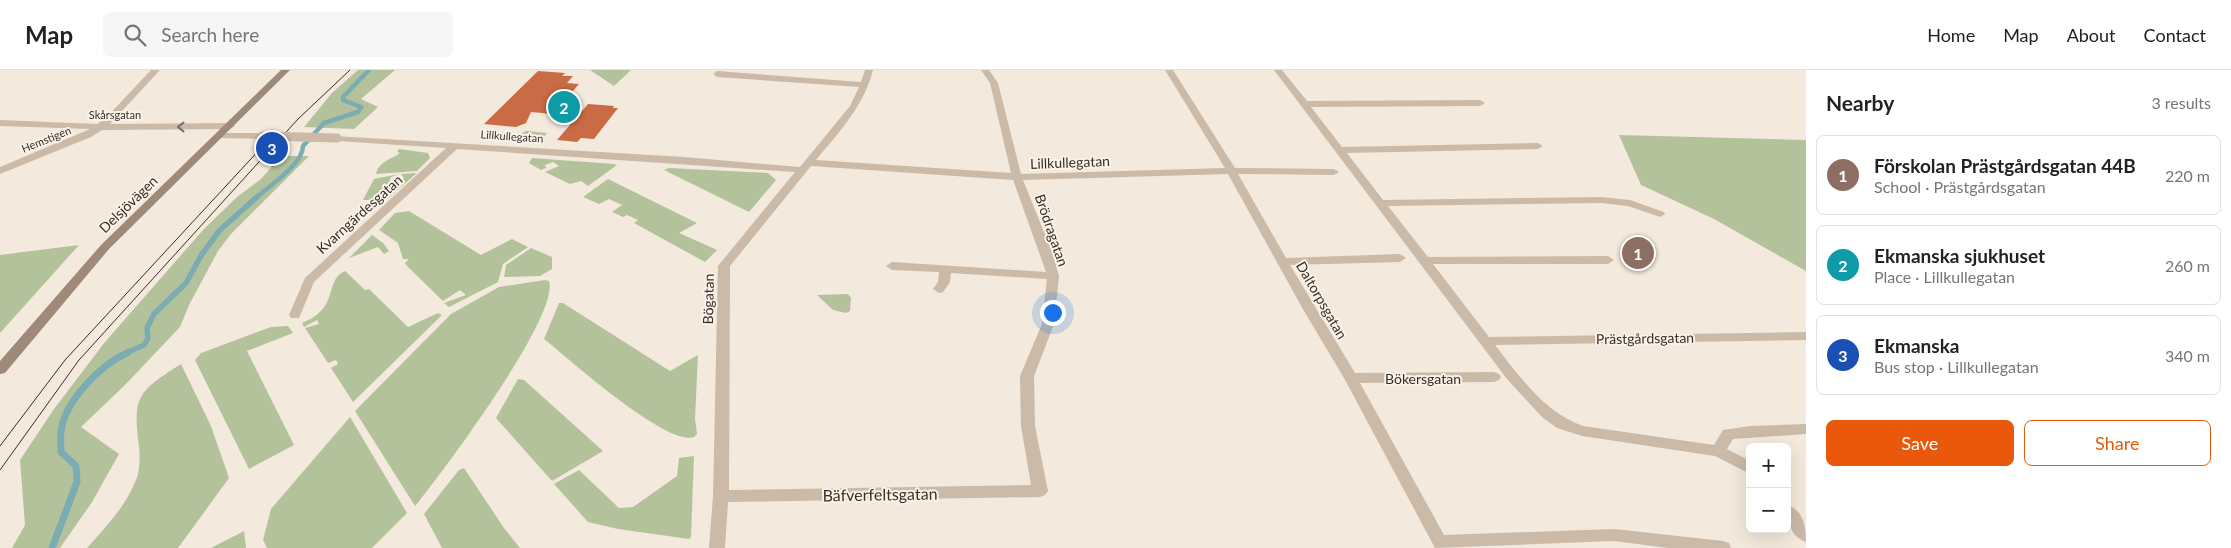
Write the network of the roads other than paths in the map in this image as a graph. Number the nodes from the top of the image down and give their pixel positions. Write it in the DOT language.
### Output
graph roads {
  1 [pos="156,70"];
  2 [pos="286,70"];
  3 [pos="869,70"];
  4 [pos="985,70"];
  5 [pos="1169,70"];
  6 [pos="1278,70"];
  7 [pos="717,74"];
  8 [pos="865,85"];
  9 [pos="1480,102"];
  10 [pos="1305,104"];
  11 [pos="0,123"];
  12 [pos="230,126"];
  13 [pos="100,127"];
  14 [pos="220,136"];
  15 [pos="455,145"];
  16 [pos="1538,146"];
  17 [pos="1340,150"];
  18 [pos="805,167"];
  19 [pos="0,171"];
  20 [pos="1231,171"];
  21 [pos="1334,172"];
  22 [pos="1017,177"];
  23 [pos="1381,203"];
  24 [pos="1660,214"];
  25 [pos="1400,258"];
  26 [pos="1608,260"];
  27 [pos="1426,261"];
  28 [pos="1283,262"];
  29 [pos="892,266"];
  30 [pos="945,270"];
  31 [pos="1053,276"];
  32 [pos="939,289"];
  33 [pos="295,315"];
  34 [pos="1806,336"];
  35 [pos="1484,341"];
  36 [pos="0,370"];
  37 [pos="1494,377"];
  38 [pos="1351,378"];
  39 [pos="1806,429"];
  40 [pos="1718,451"];
  41 [pos="1746,466"];
  42 [pos="1040,491"];
  43 [pos="721,496"];
  44 [pos="1791,516"];
  45 [pos="1806,536"];
  46 [pos="1441,545"];
  47 [pos="717,548"];
  48 [pos="1723,548"];
  1 -- 13 [label="street"];
  2 -- 12 [label="street, Delsjövägen"];
  3 -- 8 [label="street, Bögatan"];
  4 -- 22 [label="street, Brödragatan"];
  5 -- 20 [label="street, Daltorpsgatan"];
  6 -- 10 [label="street"];
  7 -- 8 [label="street"];
  8 -- 18 [label="street, Bögatan"];
  9 -- 10 [label="street"];
  10 -- 17 [label="street"];
  11 -- 13 [label="street, Skårsgatan"];
  12 -- 13 [label="street, Skårsgatan, one-way"];
  12 -- 14 [label="street, Delsjövägen"];
  13 -- 19 [label="street, Hemstigen"];
  14 -- 15 [label="street, Lillkullegatan, bridge"];
  14 -- 36 [label="street, Delsjövägen"];
  15 -- 18 [label="street, Lillkullegatan"];
  15 -- 33 [label="street, Kvarngärdesgatan"];
  16 -- 17 [label="street"];
  17 -- 23 [label="street"];
  18 -- 22 [label="street, Lillkullegatan"];
  18 -- 43 [label="street, Bögatan"];
  20 -- 21 [label="street, Lillkullegatan"];
  20 -- 22 [label="street, Lillkullegatan"];
  20 -- 28 [label="street, Daltorpsgatan"];
  22 -- 31 [label="street, Brödragatan"];
  23 -- 24 [label="street"];
  23 -- 27 [label="street"];
  25 -- 28 [label="street"];
  26 -- 27 [label="street"];
  27 -- 35 [label="street"];
  28 -- 38 [label="street, Daltorpsgatan"];
  29 -- 30 [label="street"];
  30 -- 31 [label="street"];
  30 -- 32 [label="street"];
  31 -- 42 [label="street, Brödragatan"];
  34 -- 35 [label="street, Prästgårdsgatan"];
  35 -- 40 [label="street"];
  37 -- 38 [label="street, Bökersgatan"];
  38 -- 46 [label="street, Daltorpsgatan"];
  39 -- 40 [label="street"];
  40 -- 41 [label="street"];
  42 -- 43 [label="street, Bäfverfeltsgatan"];
  43 -- 47 [label="street, Bögatan"];
  44 -- 45 [label="street"];
  46 -- 48 [label="street"];
}
